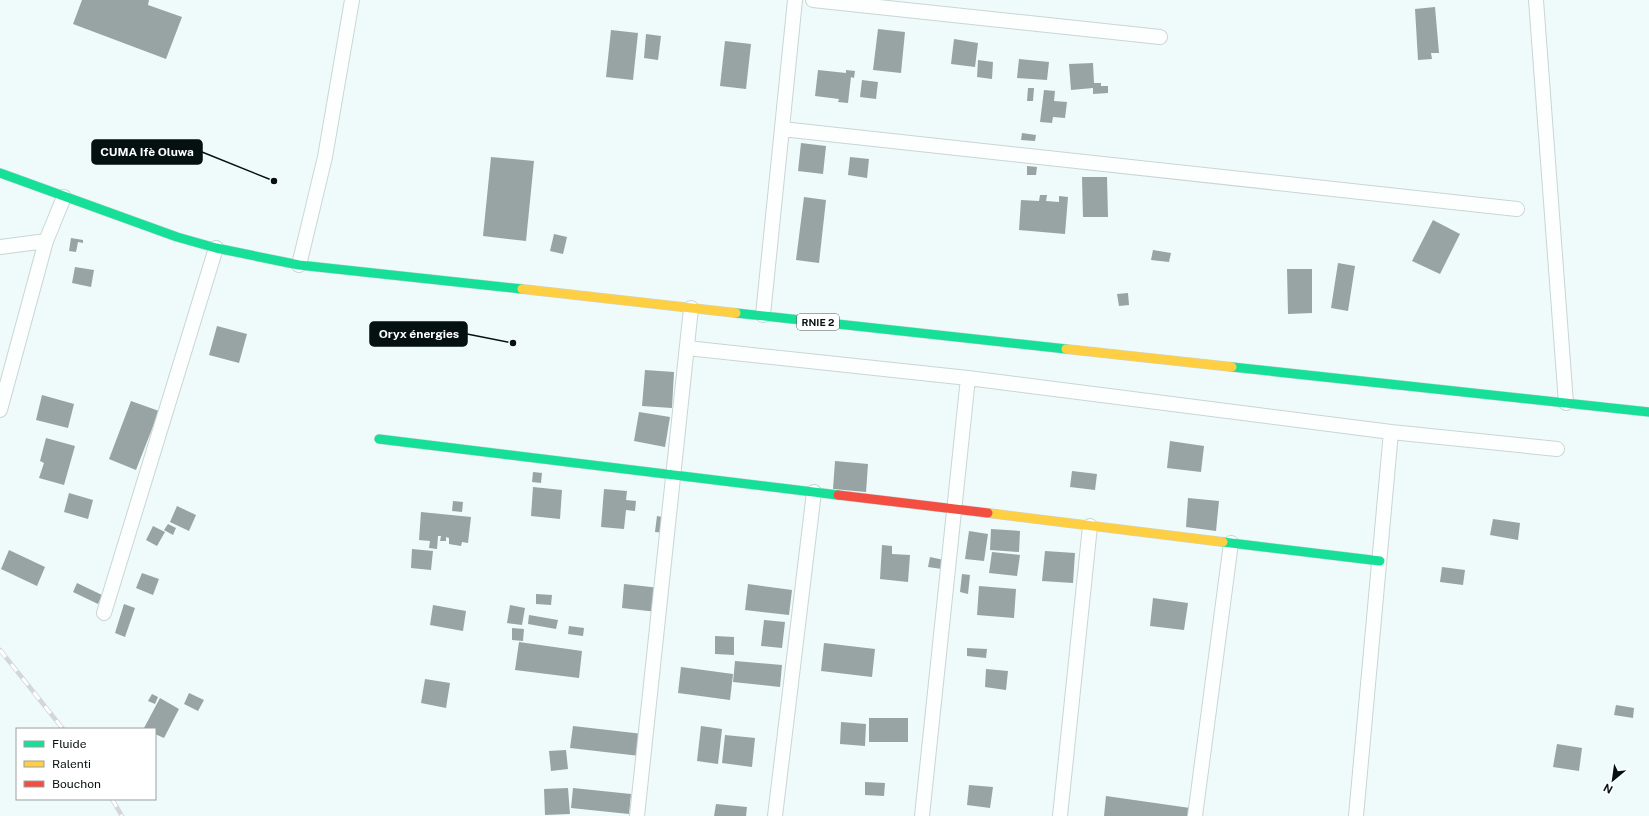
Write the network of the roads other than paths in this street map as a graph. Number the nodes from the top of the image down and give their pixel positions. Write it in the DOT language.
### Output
graph roads {
  1 [pos="352,0"];
  2 [pos="795,0"];
  3 [pos="813,0"];
  4 [pos="1536,0"];
  5 [pos="921,6"];
  6 [pos="1160,37"];
  7 [pos="782,129"];
  8 [pos="0,173"];
  9 [pos="64,197"];
  10 [pos="1517,209"];
  11 [pos="46,241"];
  12 [pos="0,246"];
  13 [pos="216,248"];
  14 [pos="299,265"];
  15 [pos="691,308"];
  16 [pos="762,315"];
  17 [pos="687,348"];
  18 [pos="968,378"];
  19 [pos="1566,403"];
  20 [pos="0,410"];
  21 [pos="1649,412"];
  22 [pos="1391,432"];
  23 [pos="379,439"];
  24 [pos="1557,449"];
  25 [pos="673,475"];
  26 [pos="814,492"];
  27 [pos="954,509"];
  28 [pos="1090,526"];
  29 [pos="1231,543"];
  30 [pos="1380,561"];
  31 [pos="104,613"];
  32 [pos="637,816"];
  33 [pos="775,816"];
  34 [pos="922,816"];
  35 [pos="1060,816"];
  36 [pos="1195,816"];
  37 [pos="1356,816"];
  1 -- 14 [label="street"];
  2 -- 7 [label="street"];
  3 -- 5 [label="street"];
  4 -- 19 [label="street"];
  5 -- 6 [label="street"];
  7 -- 10 [label="street"];
  7 -- 16 [label="street"];
  8 -- 9 [label="main road, RNIE 2"];
  9 -- 11 [label="street"];
  9 -- 13 [label="main road, RNIE 2"];
  11 -- 12 [label="street"];
  11 -- 20 [label="street"];
  13 -- 14 [label="main road, RNIE 2"];
  13 -- 31 [label="street"];
  14 -- 15 [label="main road, RNIE 2"];
  15 -- 16 [label="main road, RNIE 2"];
  15 -- 17 [label="street"];
  16 -- 19 [label="main road, RNIE 2"];
  17 -- 18 [label="street"];
  17 -- 25 [label="street"];
  18 -- 22 [label="street"];
  18 -- 27 [label="street"];
  19 -- 21 [label="main road, RNIE 2"];
  22 -- 24 [label="street"];
  22 -- 30 [label="street"];
  23 -- 25 [label="main road"];
  25 -- 26 [label="main road"];
  25 -- 32 [label="street"];
  26 -- 27 [label="main road"];
  26 -- 33 [label="street"];
  27 -- 28 [label="main road"];
  27 -- 34 [label="street"];
  28 -- 29 [label="main road"];
  28 -- 35 [label="street"];
  29 -- 30 [label="main road"];
  29 -- 36 [label="street"];
  30 -- 37 [label="street"];
}
